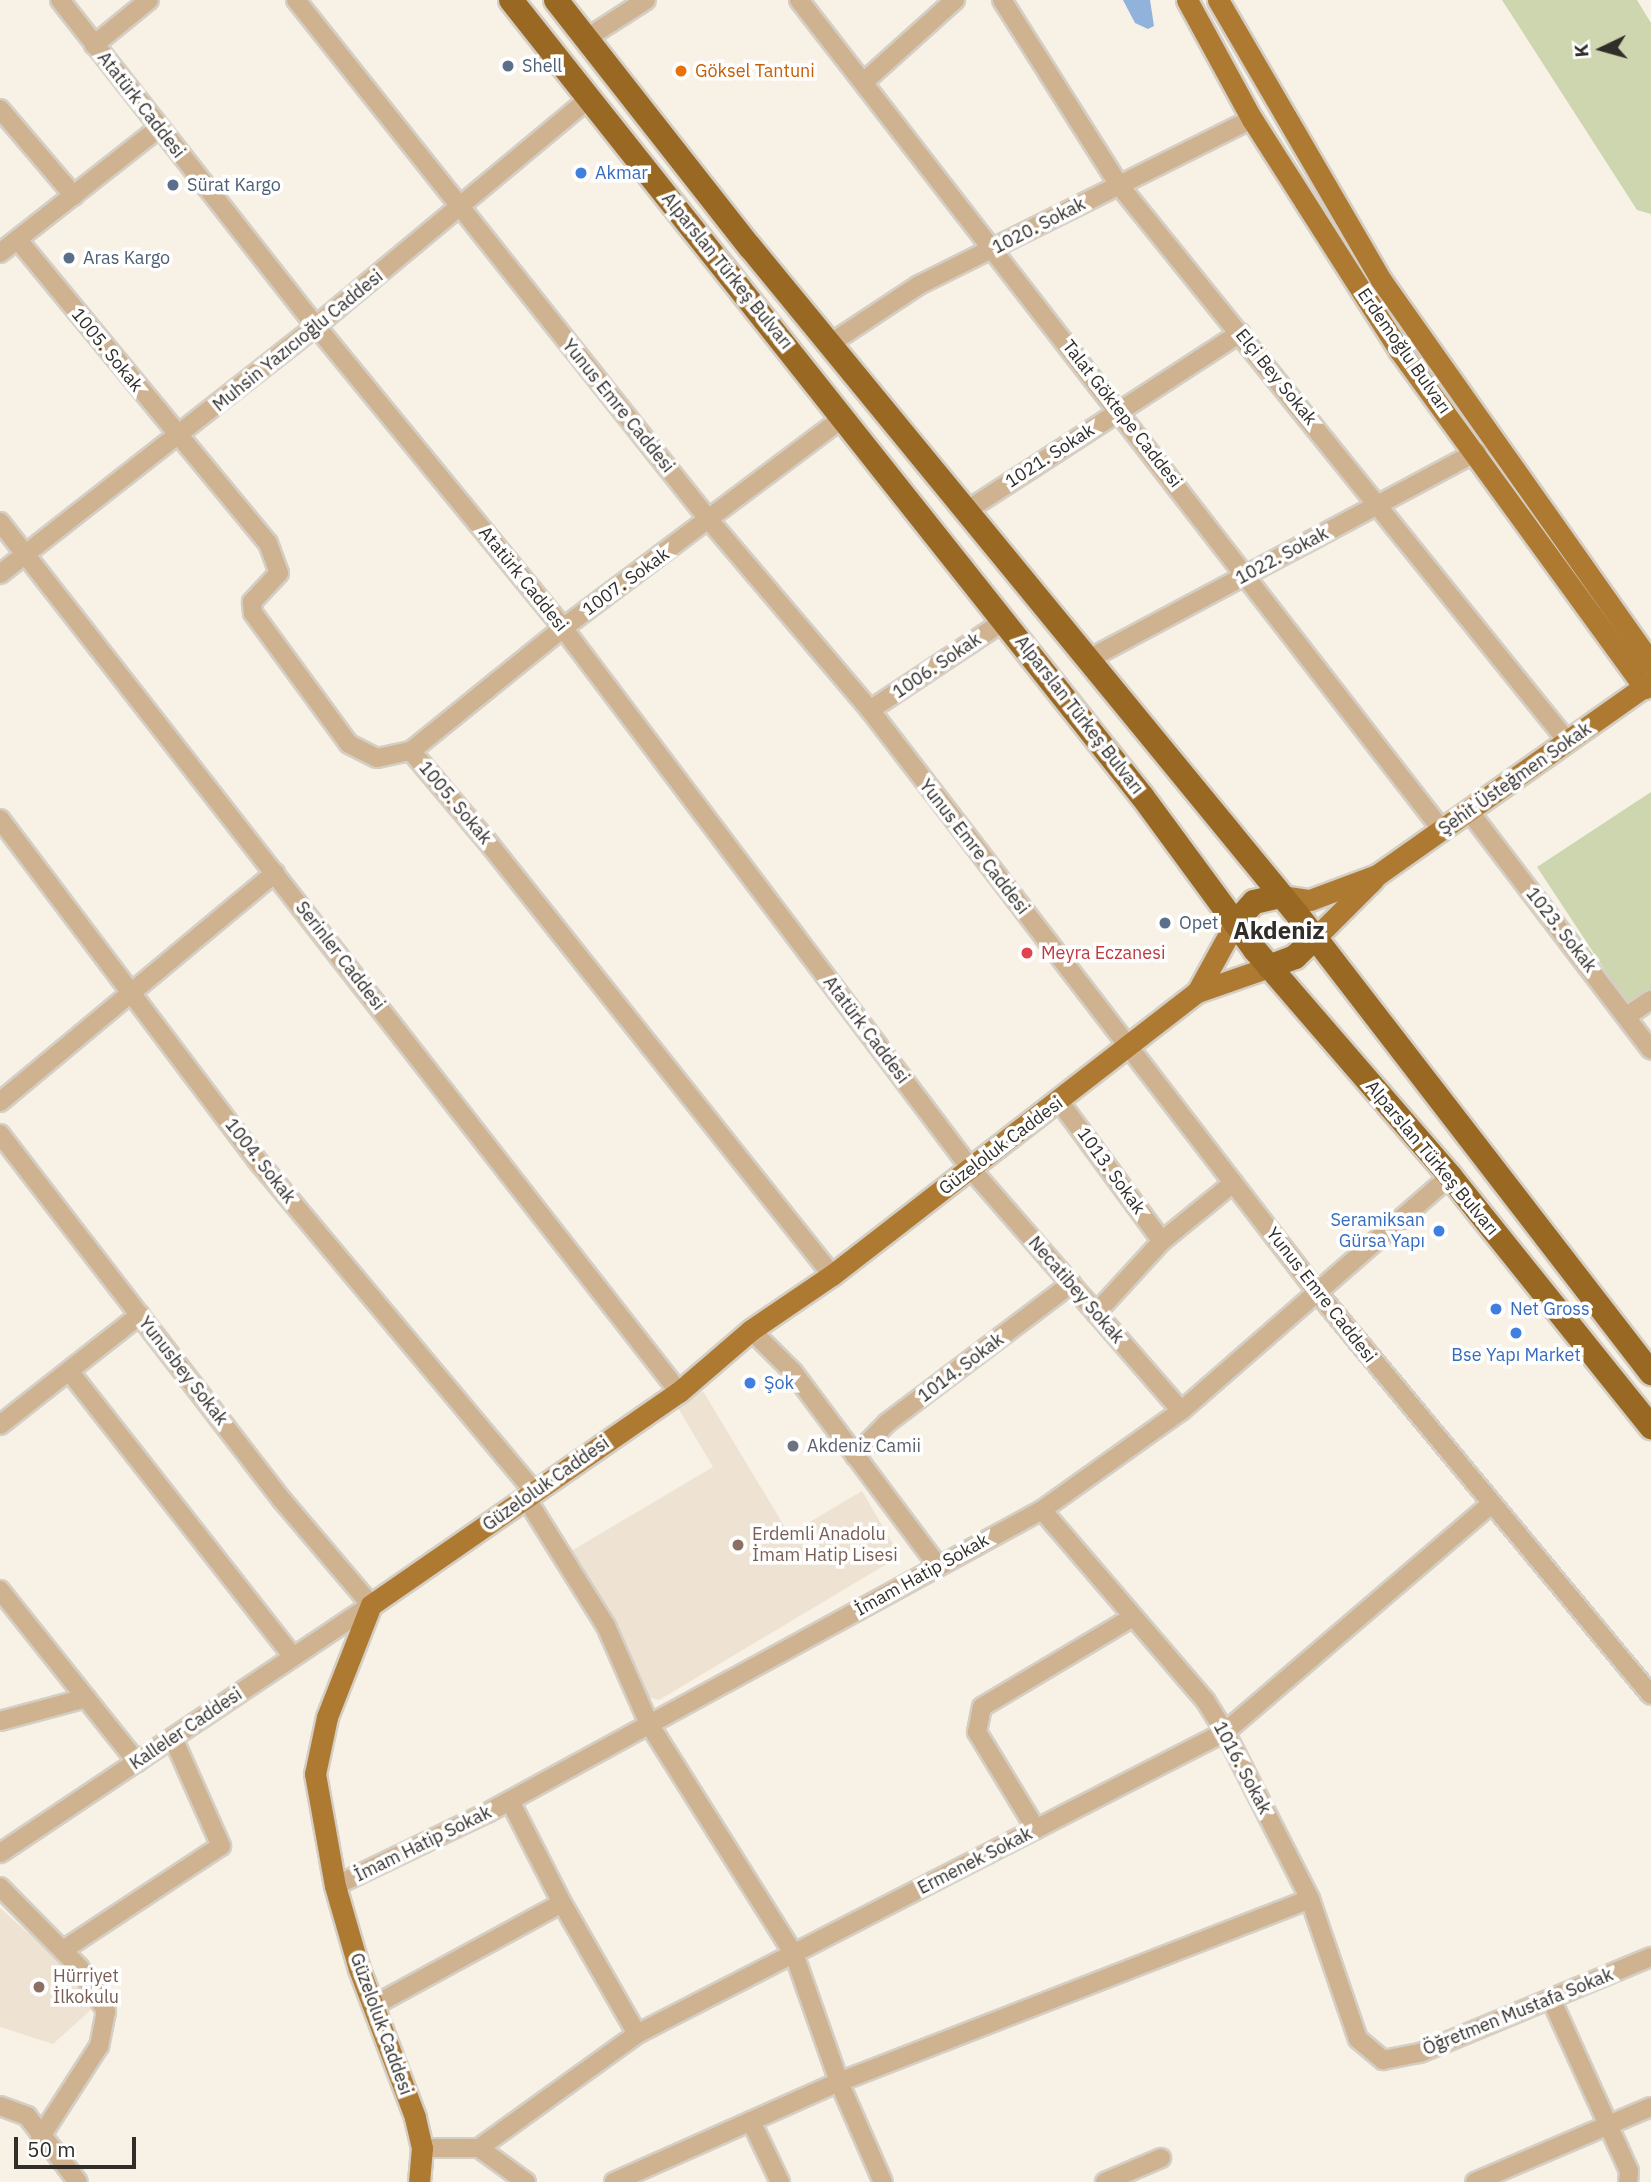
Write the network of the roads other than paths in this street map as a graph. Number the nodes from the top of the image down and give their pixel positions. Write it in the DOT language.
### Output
graph roads {
  1 [pos="60,0"];
  2 [pos="149,0"];
  3 [pos="296,0"];
  4 [pos="511,0"];
  5 [pos="556,0"];
  6 [pos="646,0"];
  7 [pos="799,0"];
  8 [pos="955,0"];
  9 [pos="1002,0"];
  10 [pos="1187,0"];
  11 [pos="1218,0"];
  12 [pos="587,38"];
  13 [pos="94,45"];
  14 [pos="866,80"];
  15 [pos="588,99"];
  16 [pos="0,109"];
  17 [pos="1252,119"];
  18 [pos="159,128"];
  19 [pos="1119,185"];
  20 [pos="74,196"];
  21 [pos="460,209"];
  22 [pos="18,240"];
  23 [pos="995,249"];
  24 [pos="0,253"];
  25 [pos="316,326"];
  26 [pos="1240,333"];
  27 [pos="831,343"];
  28 [pos="1120,411"];
  29 [pos="844,417"];
  30 [pos="177,437"];
  31 [pos="1477,452"];
  32 [pos="1379,504"];
  33 [pos="966,511"];
  34 [pos="709,520"];
  35 [pos="0,522"];
  36 [pos="25,553"];
  37 [pos="0,574"];
  38 [pos="1246,575"];
  39 [pos="1004,621"];
  40 [pos="563,628"];
  41 [pos="1087,660"];
  42 [pos="1651,663"];
  43 [pos="1648,685"];
  44 [pos="870,710"];
  45 [pos="1568,742"];
  46 [pos="411,751"];
  47 [pos="1469,811"];
  48 [pos="0,819"];
  49 [pos="1442,830"];
  50 [pos="275,873"];
  51 [pos="1377,875"];
  52 [pos="1281,897"];
  53 [pos="1235,923"];
  54 [pos="1315,938"];
  55 [pos="1269,967"];
  56 [pos="130,991"];
  57 [pos="1196,992"];
  58 [pos="1651,1000"];
  59 [pos="1627,1016"];
  60 [pos="1129,1048"];
  61 [pos="1651,1050"];
  62 [pos="1059,1101"];
  63 [pos="0,1102"];
  64 [pos="0,1135"];
  65 [pos="971,1169"];
  66 [pos="1450,1176"];
  67 [pos="1233,1183"];
  68 [pos="1162,1241"];
  69 [pos="832,1275"];
  70 [pos="1071,1284"];
  71 [pos="1317,1293"];
  72 [pos="1096,1313"];
  73 [pos="140,1315"];
  74 [pos="751,1330"];
  75 [pos="69,1371"];
  76 [pos="1651,1373"];
  77 [pos="680,1392"];
  78 [pos="1181,1411"];
  79 [pos="0,1424"];
  80 [pos="1651,1427"];
  81 [pos="855,1455"];
  82 [pos="530,1495"];
  83 [pos="1491,1504"];
  84 [pos="1042,1510"];
  85 [pos="938,1566"];
  86 [pos="0,1590"];
  87 [pos="371,1605"];
  88 [pos="1133,1617"];
  89 [pos="293,1657"];
  90 [pos="1651,1695"];
  91 [pos="86,1698"];
  92 [pos="0,1721"];
  93 [pos="649,1724"];
  94 [pos="1225,1732"];
  95 [pos="173,1738"];
  96 [pos="138,1762"];
  97 [pos="510,1801"];
  98 [pos="1036,1829"];
  99 [pos="0,1853"];
  100 [pos="335,1886"];
  101 [pos="0,1887"];
  102 [pos="1310,1899"];
  103 [pos="562,1903"];
  104 [pos="63,1950"];
  105 [pos="794,1954"];
  106 [pos="1651,1957"];
  107 [pos="1551,1999"];
  108 [pos="373,2006"];
  109 [pos="637,2034"];
  110 [pos="1383,2060"];
  111 [pos="839,2082"];
  112 [pos="0,2106"];
  113 [pos="1651,2107"];
  114 [pos="751,2121"];
  115 [pos="1608,2125"];
  116 [pos="40,2138"];
  117 [pos="422,2148"];
  118 [pos="479,2148"];
  119 [pos="1161,2158"];
  120 [pos="78,2182"];
  121 [pos="419,2182"];
  122 [pos="526,2182"];
  123 [pos="614,2182"];
  124 [pos="780,2182"];
  125 [pos="883,2182"];
  126 [pos="1105,2182"];
  127 [pos="1475,2182"];
  128 [pos="1628,2182"];
  1 -- 13 [label="street, Atatürk Caddesi"];
  2 -- 13 [label="street"];
  3 -- 21 [label="street, Yunus Emre Caddesi"];
  4 -- 15 [label="highway, Alparslan Türkeş Bulvarı"];
  5 -- 12 [label="highway, Alparslan Türkeş Bulvarı"];
  6 -- 12 [label="street"];
  7 -- 14 [label="street, Talat Göktepe Caddesi"];
  8 -- 14 [label="street"];
  9 -- 19 [label="street, Elçi Bey Sokak"];
  10 -- 17 [label="main road, Erdemoğlu Bulvarı"];
  11 -- 42 [label="main road, Erdemoğlu Bulvarı"];
  12 -- 27 [label="highway, Alparslan Türkeş Bulvarı"];
  13 -- 18 [label="street, Atatürk Caddesi"];
  14 -- 23 [label="street, Talat Göktepe Caddesi"];
  15 -- 21 [label="street, Muhsin Yazıcıoğlu Caddesi"];
  15 -- 29 [label="highway, Alparslan Türkeş Bulvarı"];
  16 -- 20 [label="street"];
  17 -- 19 [label="street, 1020. Sokak"];
  17 -- 31 [label="main road, Erdemoğlu Bulvarı"];
  18 -- 20 [label="street"];
  18 -- 25 [label="street, Atatürk Caddesi"];
  19 -- 23 [label="street, 1020. Sokak"];
  19 -- 26 [label="street, Elçi Bey Sokak"];
  20 -- 22 [label="street"];
  21 -- 25 [label="street, Muhsin Yazıcıoğlu Caddesi"];
  21 -- 34 [label="street, Yunus Emre Caddesi"];
  22 -- 24 [label="street"];
  22 -- 30 [label="street, 1005. Sokak"];
  23 -- 27 [label="street, 1020. Sokak"];
  23 -- 28 [label="street, Talat Göktepe Caddesi"];
  25 -- 30 [label="street, Muhsin Yazıcıoğlu Caddesi"];
  25 -- 40 [label="street, Atatürk Caddesi"];
  26 -- 28 [label="street, 1021. Sokak"];
  26 -- 32 [label="street, Elçi Bey Sokak"];
  27 -- 33 [label="highway, Alparslan Türkeş Bulvarı"];
  28 -- 33 [label="street, 1021. Sokak"];
  28 -- 38 [label="street, Talat Göktepe Caddesi"];
  29 -- 34 [label="street, 1007. Sokak"];
  29 -- 39 [label="highway, Alparslan Türkeş Bulvarı"];
  30 -- 36 [label="street, Muhsin Yazıcıoğlu Caddesi"];
  30 -- 46 [label="street, 1005. Sokak"];
  31 -- 32 [label="street, 1022. Sokak"];
  31 -- 43 [label="main road, Erdemoğlu Bulvarı"];
  32 -- 38 [label="street, 1022. Sokak"];
  32 -- 45 [label="street, Elçi Bey Sokak"];
  33 -- 41 [label="highway, Alparslan Türkeş Bulvarı"];
  34 -- 40 [label="street, 1007. Sokak"];
  34 -- 44 [label="street, Yunus Emre Caddesi"];
  35 -- 36 [label="street, Serinler Caddesi"];
  36 -- 37 [label="street, Muhsin Yazıcıoğlu Caddesi"];
  36 -- 50 [label="street, Serinler Caddesi"];
  38 -- 41 [label="street, 1022. Sokak"];
  38 -- 49 [label="street, Talat Göktepe Caddesi"];
  39 -- 44 [label="street, 1006. Sokak"];
  39 -- 53 [label="highway, Alparslan Türkeş Bulvarı"];
  40 -- 46 [label="street, 1007. Sokak"];
  40 -- 65 [label="street, Atatürk Caddesi"];
  41 -- 52 [label="highway, Alparslan Türkeş Bulvarı"];
  43 -- 45 [label="main road, Şehit Üsteğmen Sokak"];
  44 -- 60 [label="street, Yunus Emre Caddesi"];
  45 -- 47 [label="main road, Şehit Üsteğmen Sokak"];
  46 -- 69 [label="street, 1005. Sokak"];
  47 -- 49 [label="main road, Şehit Üsteğmen Sokak"];
  47 -- 59 [label="street, 1023. Sokak"];
  48 -- 56 [label="street, 1004. Sokak"];
  49 -- 51 [label="main road, Şehit Üsteğmen Sokak"];
  50 -- 56 [label="street"];
  50 -- 77 [label="street, Serinler Caddesi"];
  51 -- 52 [label="main road, Şehit Üsteğmen Sokak"];
  51 -- 54 [label="main road, Şehit Üsteğmen Sokak"];
  52 -- 53 [label="highway"];
  52 -- 54 [label="highway, Alparslan Türkeş Bulvarı"];
  53 -- 55 [label="highway, Alparslan Türkeş Bulvarı"];
  53 -- 57 [label="main road, Güzeloluk Caddesi"];
  54 -- 55 [label="highway"];
  54 -- 76 [label="highway, Alparslan Türkeş Bulvarı"];
  55 -- 57 [label="main road, Güzeloluk Caddesi"];
  55 -- 66 [label="highway, Alparslan Türkeş Bulvarı"];
  56 -- 63 [label="street"];
  56 -- 82 [label="street, 1004. Sokak"];
  57 -- 60 [label="main road, Güzeloluk Caddesi"];
  58 -- 59 [label="street"];
  59 -- 61 [label="street, 1023. Sokak"];
  60 -- 62 [label="main road, Güzeloluk Caddesi"];
  60 -- 67 [label="street, Yunus Emre Caddesi"];
  62 -- 65 [label="main road, Güzeloluk Caddesi"];
  62 -- 68 [label="street, 1013. Sokak"];
  64 -- 73 [label="street, Yunusbey Sokak"];
  65 -- 69 [label="main road, Güzeloluk Caddesi"];
  65 -- 70 [label="street, Necatibey Sokak"];
  66 -- 71 [label="street, İmam Hatip Sokak"];
  66 -- 80 [label="highway, Alparslan Türkeş Bulvarı"];
  67 -- 68 [label="street"];
  67 -- 71 [label="street, Yunus Emre Caddesi"];
  68 -- 72 [label="street"];
  69 -- 74 [label="main road, Güzeloluk Caddesi"];
  70 -- 72 [label="street, Necatibey Sokak"];
  70 -- 81 [label="street, 1014. Sokak"];
  71 -- 78 [label="street, İmam Hatip Sokak"];
  71 -- 83 [label="street, Yunus Emre Caddesi"];
  72 -- 78 [label="street, Necatibey Sokak"];
  73 -- 75 [label="street"];
  73 -- 87 [label="street, Yunusbey Sokak"];
  74 -- 77 [label="main road, Güzeloluk Caddesi"];
  74 -- 81 [label="street"];
  75 -- 79 [label="street"];
  75 -- 89 [label="street"];
  77 -- 82 [label="main road, Güzeloluk Caddesi"];
  78 -- 84 [label="street, İmam Hatip Sokak"];
  81 -- 85 [label="street"];
  82 -- 87 [label="main road, Güzeloluk Caddesi"];
  82 -- 93 [label="street, 1004. Sokak"];
  83 -- 90 [label="street, Yunus Emre Caddesi"];
  83 -- 94 [label="street, Ermenek Sokak"];
  84 -- 85 [label="street, İmam Hatip Sokak"];
  84 -- 88 [label="street, 1016. Sokak"];
  85 -- 93 [label="street, İmam Hatip Sokak"];
  86 -- 91 [label="street"];
  87 -- 89 [label="street, Kalleler Caddesi"];
  87 -- 100 [label="main road, Güzeloluk Caddesi"];
  88 -- 94 [label="street, 1016. Sokak"];
  88 -- 98 [label="street"];
  89 -- 95 [label="street, Kalleler Caddesi"];
  91 -- 92 [label="street"];
  91 -- 96 [label="street"];
  93 -- 97 [label="street, İmam Hatip Sokak"];
  93 -- 105 [label="street, 1004. Sokak"];
  94 -- 98 [label="street, Ermenek Sokak"];
  94 -- 102 [label="street, 1016. Sokak"];
  95 -- 96 [label="street, Kalleler Caddesi"];
  95 -- 104 [label="street"];
  96 -- 99 [label="street, Kalleler Caddesi"];
  97 -- 100 [label="street, İmam Hatip Sokak"];
  97 -- 103 [label="street"];
  98 -- 105 [label="street, Ermenek Sokak"];
  100 -- 108 [label="main road, Güzeloluk Caddesi"];
  101 -- 104 [label="street"];
  102 -- 110 [label="street, 1016. Sokak"];
  102 -- 111 [label="street"];
  103 -- 108 [label="street"];
  103 -- 109 [label="street"];
  104 -- 116 [label="street"];
  105 -- 109 [label="street, Ermenek Sokak"];
  105 -- 111 [label="street, 1004. Sokak"];
  106 -- 107 [label="street, Öğretmen Mustafa Sokak"];
  107 -- 110 [label="street, Öğretmen Mustafa Sokak"];
  107 -- 115 [label="street"];
  108 -- 117 [label="main road, Güzeloluk Caddesi"];
  109 -- 118 [label="street, Ermenek Sokak"];
  111 -- 114 [label="street"];
  111 -- 125 [label="street, 1004. Sokak"];
  112 -- 116 [label="street"];
  113 -- 115 [label="street"];
  114 -- 123 [label="street"];
  114 -- 124 [label="street"];
  115 -- 127 [label="street"];
  115 -- 128 [label="street"];
  116 -- 120 [label="street"];
  117 -- 118 [label="street"];
  117 -- 121 [label="main road, Güzeloluk Caddesi"];
  118 -- 122 [label="street"];
  119 -- 126 [label="street"];
}
